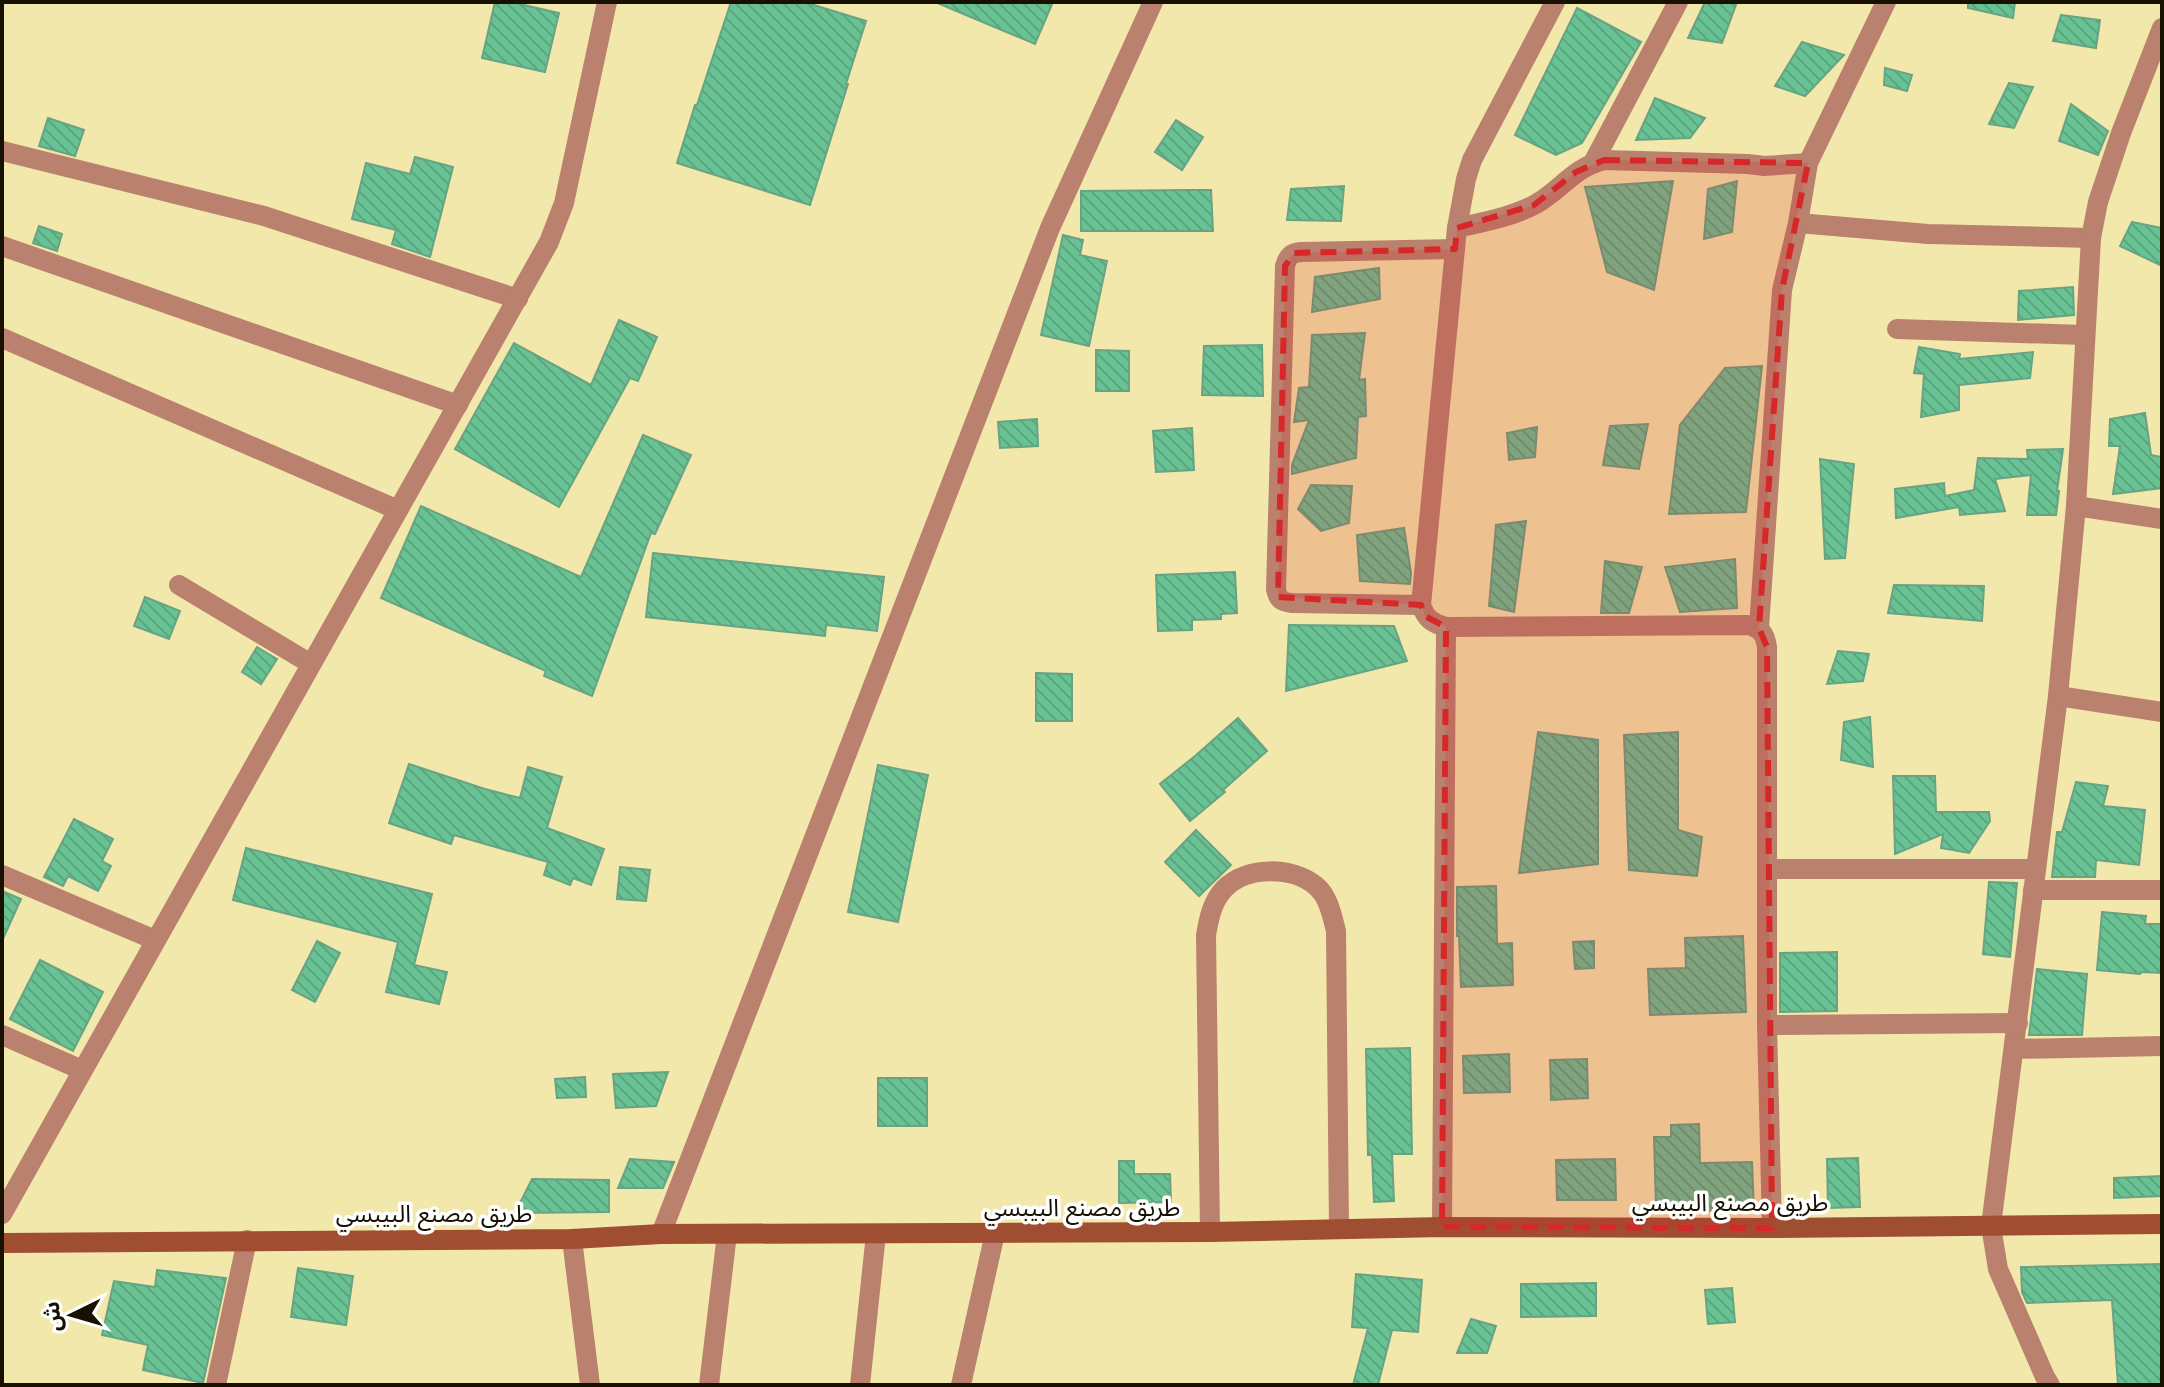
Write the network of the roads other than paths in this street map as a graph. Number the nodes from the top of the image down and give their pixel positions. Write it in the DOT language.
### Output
graph roads {
  1 [pos="607,2"];
  2 [pos="1153,2"];
  3 [pos="1555,2"];
  4 [pos="1678,2"];
  5 [pos="1886,2"];
  6 [pos="2162,28"];
  7 [pos="2,151"];
  8 [pos="1593,163"];
  9 [pos="1808,163"];
  10 [pos="1798,223"];
  11 [pos="1457,228"];
  12 [pos="2091,238"];
  13 [pos="2,246"];
  14 [pos="1455,249"];
  15 [pos="518,299"];
  16 [pos="1897,329"];
  17 [pos="2084,335"];
  18 [pos="2,338"];
  19 [pos="458,405"];
  20 [pos="2076,506"];
  21 [pos="398,510"];
  22 [pos="2162,519"];
  23 [pos="179,585"];
  24 [pos="1421,605"];
  25 [pos="1446,627"];
  26 [pos="1759,628"];
  27 [pos="311,664"];
  28 [pos="2058,696"];
  29 [pos="2162,712"];
  30 [pos="1767,869"];
  31 [pos="2,875"];
  32 [pos="2034,880"];
  33 [pos="2162,890"];
  34 [pos="155,940"];
  35 [pos="2018,1023"];
  36 [pos="1767,1025"];
  37 [pos="2,1035"];
  38 [pos="2162,1046"];
  39 [pos="2014,1049"];
  40 [pos="82,1070"];
  41 [pos="2,1214"];
  42 [pos="2162,1224"];
  43 [pos="1991,1226"];
  44 [pos="1442,1227"];
  45 [pos="1339,1228"];
  46 [pos="1772,1228"];
  47 [pos="1210,1232"];
  48 [pos="995,1233"];
  49 [pos="661,1234"];
  50 [pos="727,1234"];
  51 [pos="876,1234"];
  52 [pos="572,1239"];
  53 [pos="247,1240"];
  54 [pos="2,1243"];
  55 [pos="216,1385"];
  56 [pos="590,1385"];
  57 [pos="709,1385"];
  58 [pos="860,1385"];
  59 [pos="961,1385"];
  60 [pos="2050,1385"];
  1 -- 15 [label="street"];
  2 -- 49 [label="street"];
  3 -- 11 [label="street"];
  4 -- 8 [label="street"];
  5 -- 9 [label="street"];
  6 -- 12 [label="street"];
  7 -- 15 [label="street"];
  8 -- 9 [label="street"];
  8 -- 11 [label="street"];
  9 -- 10 [label="street"];
  10 -- 12 [label="street"];
  10 -- 26 [label="street"];
  11 -- 14 [label="street"];
  12 -- 17 [label="street"];
  13 -- 19 [label="street"];
  14 -- 24 [label="street"];
  14 -- 24 [label="street"];
  15 -- 19 [label="street"];
  16 -- 17 [label="street"];
  17 -- 20 [label="street"];
  18 -- 21 [label="street"];
  19 -- 21 [label="street"];
  20 -- 22 [label="street"];
  20 -- 28 [label="street"];
  21 -- 27 [label="street"];
  23 -- 27 [label="street"];
  24 -- 25 [label="street"];
  25 -- 26 [label="street"];
  25 -- 44 [label="street"];
  26 -- 30 [label="street"];
  27 -- 34 [label="street"];
  28 -- 29 [label="street"];
  28 -- 32 [label="street"];
  30 -- 32 [label="street"];
  30 -- 36 [label="street"];
  31 -- 34 [label="street"];
  32 -- 33 [label="street"];
  32 -- 35 [label="street"];
  34 -- 40 [label="street"];
  35 -- 36 [label="street"];
  35 -- 39 [label="street"];
  36 -- 46 [label="street"];
  37 -- 40 [label="street"];
  38 -- 39 [label="street"];
  39 -- 43 [label="street"];
  40 -- 41 [label="street"];
  42 -- 43 [label="main road, طريق مصنع البيبسي"];
  43 -- 46 [label="main road, طريق مصنع البيبسي"];
  43 -- 60 [label="street"];
  44 -- 45 [label="main road, طريق مصنع البيبسي"];
  44 -- 46 [label="main road, طريق مصنع البيبسي"];
  45 -- 47 [label="main road, طريق مصنع البيبسي"];
  45 -- 47 [label="street"];
  47 -- 48 [label="main road, طريق مصنع البيبسي"];
  48 -- 51 [label="main road, طريق مصنع البيبسي"];
  48 -- 59 [label="street"];
  49 -- 50 [label="main road, طريق مصنع البيبسي"];
  49 -- 52 [label="main road, طريق مصنع البيبسي"];
  50 -- 51 [label="main road, طريق مصنع البيبسي"];
  50 -- 57 [label="street"];
  51 -- 58 [label="street"];
  52 -- 53 [label="main road, طريق مصنع البيبسي"];
  52 -- 56 [label="street"];
  53 -- 54 [label="main road, طريق مصنع البيبسي"];
  53 -- 55 [label="street"];
}
